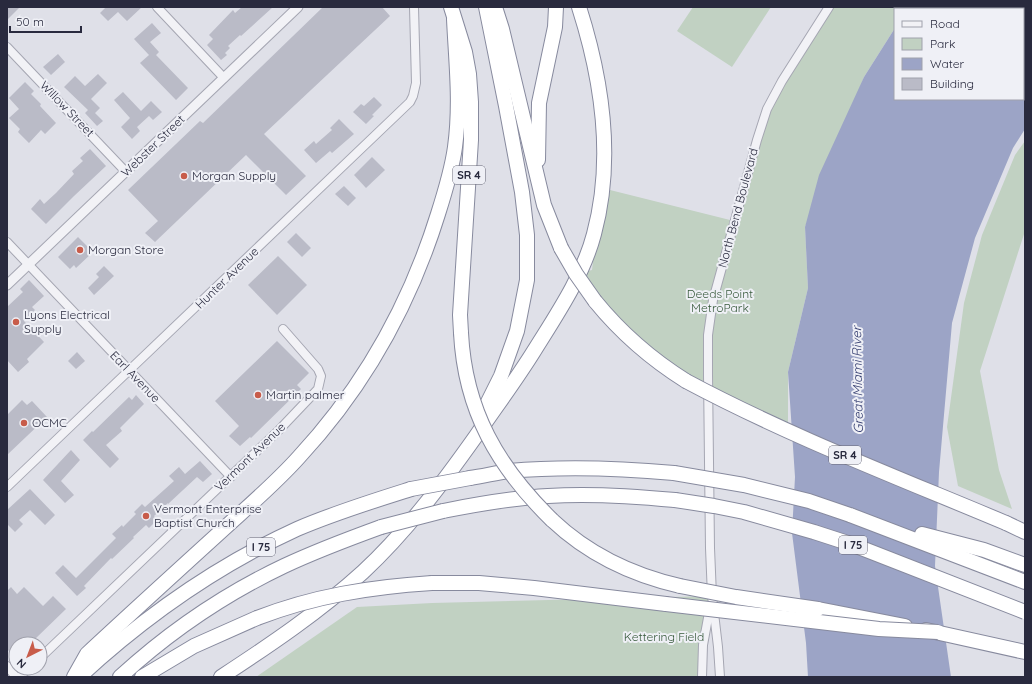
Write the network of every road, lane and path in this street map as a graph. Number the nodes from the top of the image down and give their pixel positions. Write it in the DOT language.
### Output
graph roads {
  1 [pos="157,7"];
  2 [pos="298,7"];
  3 [pos="414,7"];
  4 [pos="486,7"];
  5 [pos="494,7"];
  6 [pos="556,7"];
  7 [pos="579,7"];
  8 [pos="829,7"];
  9 [pos="452,13"];
  10 [pos="7,47"];
  11 [pos="224,78"];
  12 [pos="126,172"];
  13 [pos="538,179"];
  14 [pos="7,242"];
  15 [pos="29,264"];
  16 [pos="7,285"];
  17 [pos="283,329"];
  18 [pos="129,370"];
  19 [pos="460,457"];
  20 [pos="231,476"];
  21 [pos="7,487"];
  22 [pos="850,514"];
  23 [pos="1025,531"];
  24 [pos="1025,565"];
  25 [pos="1025,582"];
  26 [pos="712,596"];
  27 [pos="1025,612"];
  28 [pos="938,632"];
  29 [pos="1009,649"];
  30 [pos="48,650"];
  31 [pos="1025,652"];
  32 [pos="1025,655"];
  33 [pos="7,666"];
  34 [pos="18,677"];
  35 [pos="74,677"];
  36 [pos="79,677"];
  37 [pos="120,677"];
  38 [pos="142,677"];
  39 [pos="220,677"];
  40 [pos="702,677"];
  41 [pos="720,677"];
  1 -- 11 [label="street"];
  2 -- 11 [label="street, Webster Street"];
  3 -- 18 [label="street, Hunter Avenue"];
  4 -- 19 [label="highway"];
  5 -- 13 [label="highway, SR 4"];
  6 -- 13 [label="highway"];
  7 -- 19 [label="highway"];
  8 -- 26 [label="street, North Bend Boulevard"];
  9 -- 28 [label="highway, SR 4, bridge"];
  9 -- 35 [label="highway"];
  10 -- 12 [label="street, Willow Street"];
  11 -- 12 [label="street, Webster Street"];
  12 -- 15 [label="street, Webster Street"];
  13 -- 23 [label="highway, SR 4, bridge"];
  14 -- 15 [label="street, Earl Avenue"];
  15 -- 16 [label="street, Webster Street"];
  15 -- 18 [label="street, Earl Avenue"];
  17 -- 20 [label="street, Vermont Avenue"];
  18 -- 20 [label="street, Earl Avenue"];
  18 -- 21 [label="street, Hunter Avenue"];
  19 -- 39 [label="highway"];
  20 -- 30 [label="street, Vermont Avenue"];
  22 -- 24 [label="highway"];
  22 -- 25 [label="highway, I 75"];
  22 -- 36 [label="highway, I 75, bridge"];
  26 -- 40 [label="street, North Bend Boulevard"];
  26 -- 41 [label="street, North Bend Boulevard"];
  27 -- 37 [label="highway, I 75, bridge"];
  28 -- 29 [label="highway, SR 4"];
  28 -- 38 [label="highway, bridge"];
  29 -- 31 [label="highway, SR 4"];
  29 -- 32 [label="highway"];
  33 -- 34 [label="street"];
}
